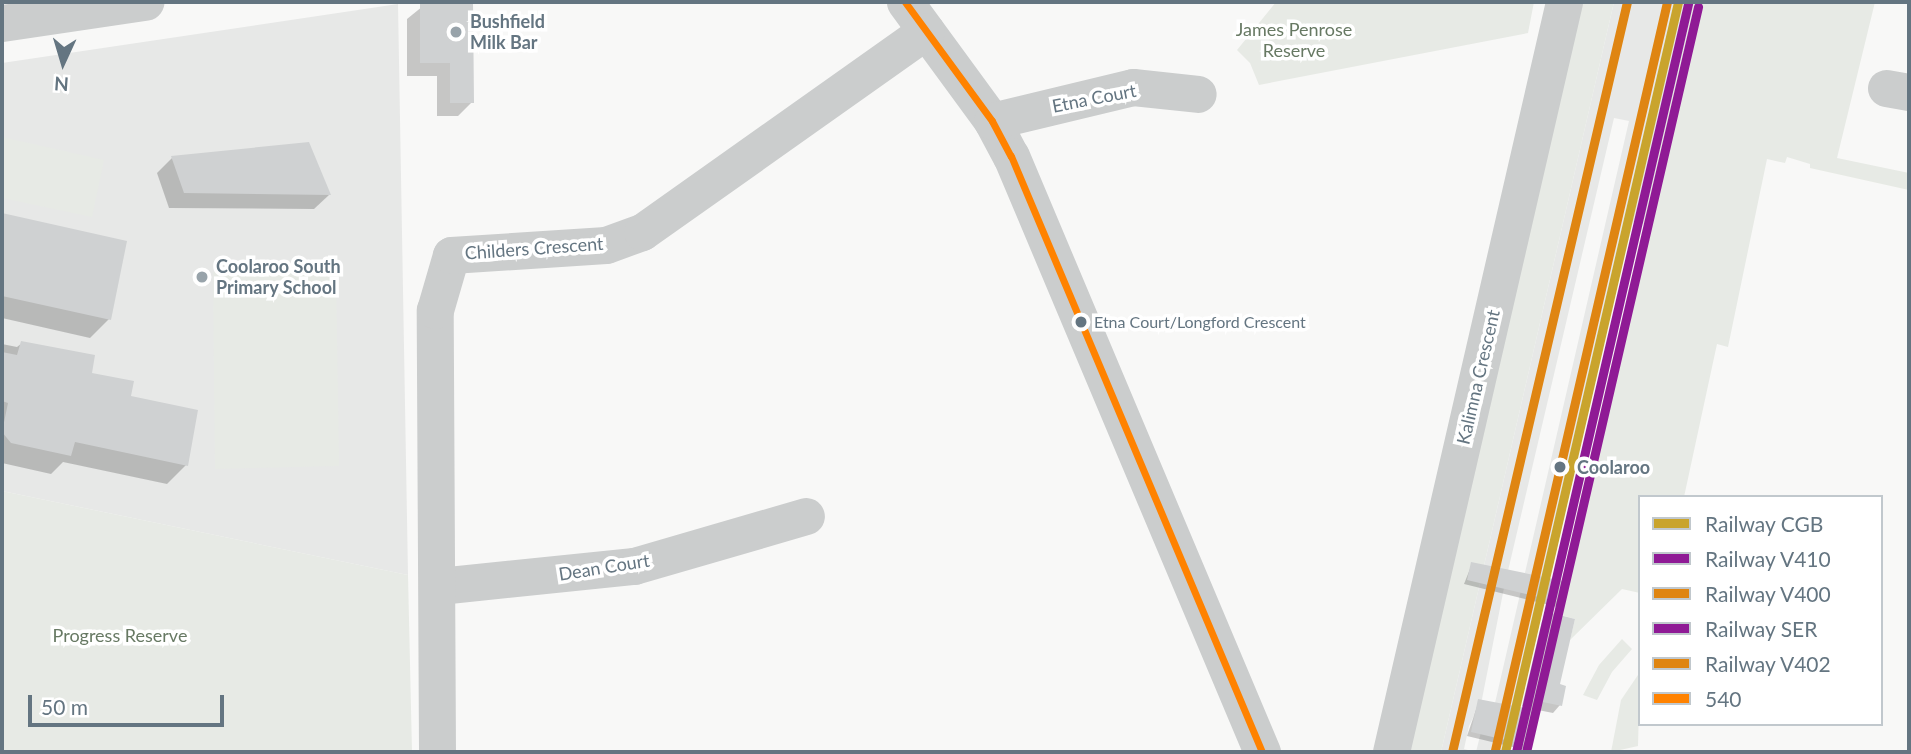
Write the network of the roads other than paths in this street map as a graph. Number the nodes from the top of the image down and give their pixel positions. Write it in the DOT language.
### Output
graph roads {
  1 [pos="145,2"];
  2 [pos="905,2"];
  3 [pos="1564,2"];
  4 [pos="2,23"];
  5 [pos="926,31"];
  6 [pos="1198,94"];
  7 [pos="992,121"];
  8 [pos="806,516"];
  9 [pos="439,586"];
  10 [pos="1250,748"];
  11 [pos="437,752"];
  12 [pos="1391,752"];
  1 -- 4 [label="street"];
  2 -- 5 [label="street"];
  3 -- 12 [label="street, Kalimna Crescent"];
  5 -- 7 [label="street"];
  5 -- 9 [label="street, Childers Crescent"];
  6 -- 7 [label="street, Etna Court"];
  7 -- 10 [label="street"];
  8 -- 9 [label="street, Dean Court"];
  9 -- 11 [label="street, Childers Crescent"];
}
